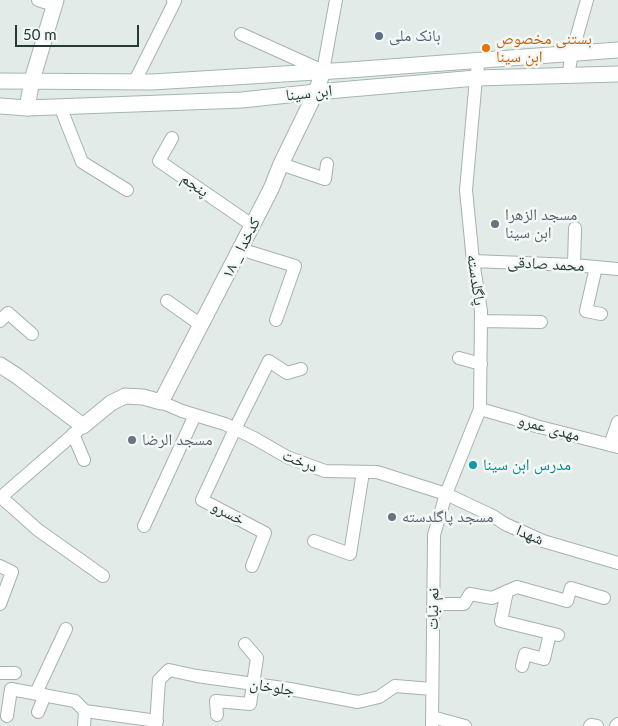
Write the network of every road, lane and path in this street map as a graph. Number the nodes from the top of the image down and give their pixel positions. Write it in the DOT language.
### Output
graph roads {
  1 [pos="38,0"];
  2 [pos="172,0"];
  3 [pos="336,0"];
  4 [pos="587,0"];
  5 [pos="55,2"];
  6 [pos="242,34"];
  7 [pos="618,50"];
  8 [pos="572,53"];
  9 [pos="479,60"];
  10 [pos="323,71"];
  11 [pos="618,74"];
  12 [pos="568,76"];
  13 [pos="476,78"];
  14 [pos="32,80"];
  15 [pos="0,81"];
  16 [pos="134,82"];
  17 [pos="316,92"];
  18 [pos="0,106"];
  19 [pos="60,106"];
  20 [pos="27,108"];
  21 [pos="172,138"];
  22 [pos="281,164"];
  23 [pos="327,164"];
  24 [pos="128,190"];
  25 [pos="252,225"];
  26 [pos="575,228"];
  27 [pos="240,249"];
  28 [pos="473,261"];
  29 [pos="574,264"];
  30 [pos="596,267"];
  31 [pos="618,269"];
  32 [pos="167,301"];
  33 [pos="601,314"];
  34 [pos="276,320"];
  35 [pos="0,321"];
  36 [pos="481,321"];
  37 [pos="541,322"];
  38 [pos="201,325"];
  39 [pos="32,334"];
  40 [pos="459,358"];
  41 [pos="480,364"];
  42 [pos="0,365"];
  43 [pos="301,369"];
  44 [pos="161,402"];
  45 [pos="480,410"];
  46 [pos="196,415"];
  47 [pos="618,422"];
  48 [pos="235,429"];
  49 [pos="78,430"];
  50 [pos="614,446"];
  51 [pos="84,460"];
  52 [pos="363,472"];
  53 [pos="446,494"];
  54 [pos="0,497"];
  55 [pos="144,526"];
  56 [pos="314,541"];
  57 [pos="618,564"];
  58 [pos="0,566"];
  59 [pos="252,566"];
  60 [pos="103,576"];
  61 [pos="507,591"];
  62 [pos="604,598"];
  63 [pos="0,604"];
  64 [pos="433,604"];
  65 [pos="66,629"];
  66 [pos="245,644"];
  67 [pos="522,666"];
  68 [pos="0,673"];
  69 [pos="15,673"];
  70 [pos="252,684"];
  71 [pos="432,688"];
  72 [pos="40,694"];
  73 [pos="85,711"];
  74 [pos="38,712"];
  75 [pos="7,716"];
  76 [pos="218,716"];
  77 [pos="432,722"];
  78 [pos="156,723"];
  79 [pos="84,726"];
  80 [pos="465,726"];
  81 [pos="590,726"];
  82 [pos="597,726"];
  1 -- 5 [label="street"];
  2 -- 16 [label="street"];
  3 -- 10 [label="street"];
  4 -- 8 [label="street"];
  5 -- 14 [label="main road"];
  6 -- 10 [label="street"];
  7 -- 8 [label="main road, ابن سینا"];
  8 -- 9 [label="main road, ابن سینا"];
  8 -- 12 [label="street"];
  9 -- 10 [label="main road, ابن سینا"];
  9 -- 13 [label="street, پاگلدسته"];
  10 -- 16 [label="main road, ابن سینا"];
  10 -- 17 [label="main road, ۱۸ _ کدخدا"];
  11 -- 12 [label="main road, ابن سینا"];
  12 -- 13 [label="main road, ابن سینا"];
  13 -- 17 [label="main road, ابن سینا"];
  13 -- 28 [label="street, پاگلدسته"];
  14 -- 15 [label="main road, ابن سینا"];
  14 -- 16 [label="main road, ابن سینا"];
  14 -- 20 [label="main road"];
  17 -- 19 [label="main road, ابن سینا"];
  17 -- 22 [label="main road, ۱۸ _ کدخدا"];
  18 -- 20 [label="main road, ابن سینا"];
  19 -- 20 [label="main road, ابن سینا"];
  19 -- 24 [label="street"];
  21 -- 25 [label="street, پنجم"];
  22 -- 23 [label="street"];
  22 -- 25 [label="main road, ۱۸ _ کدخدا"];
  25 -- 27 [label="main road, ۱۸ _ کدخدا"];
  26 -- 29 [label="street"];
  27 -- 34 [label="street"];
  27 -- 38 [label="main road, ۱۸ _ کدخدا"];
  28 -- 29 [label="street, محمد صادقی"];
  28 -- 36 [label="street, پاگلدسته"];
  29 -- 30 [label="street, محمد صادقی"];
  30 -- 31 [label="street, محمد صادقی"];
  30 -- 33 [label="street"];
  32 -- 38 [label="street"];
  35 -- 39 [label="street"];
  36 -- 37 [label="street"];
  36 -- 41 [label="street, پاگلدسته"];
  38 -- 44 [label="main road, ۱۸ _ کدخدا"];
  40 -- 41 [label="street"];
  41 -- 45 [label="street, پاگلدسته"];
  42 -- 49 [label="main road"];
  43 -- 48 [label="street"];
  44 -- 46 [label="street, درخت"];
  44 -- 49 [label="main road"];
  45 -- 50 [label="street, مهدی عمرو"];
  45 -- 53 [label="street, پاگلدسته"];
  46 -- 48 [label="street, درخت"];
  46 -- 55 [label="street"];
  47 -- 50 [label="street"];
  48 -- 52 [label="street, درخت"];
  48 -- 59 [label="street, خسرو"];
  49 -- 51 [label="street"];
  49 -- 54 [label="street"];
  52 -- 53 [label="street, درخت"];
  52 -- 56 [label="street"];
  53 -- 57 [label="street, شهدا"];
  53 -- 64 [label="street, نم نبات"];
  54 -- 60 [label="street"];
  58 -- 63 [label="street"];
  61 -- 62 [label="street"];
  61 -- 64 [label="street"];
  61 -- 67 [label="street"];
  64 -- 71 [label="street, نم نبات"];
  65 -- 72 [label="street"];
  66 -- 70 [label="street"];
  68 -- 69 [label="street"];
  70 -- 71 [label="street, جلوخان"];
  70 -- 76 [label="street"];
  70 -- 78 [label="street, جلوخان"];
  71 -- 77 [label="street, نم نبات"];
  72 -- 73 [label="street"];
  72 -- 74 [label="street"];
  72 -- 75 [label="street"];
  73 -- 78 [label="street"];
  73 -- 79 [label="street"];
  77 -- 80 [label="street"];
  81 -- 82 [label="street"];
}
